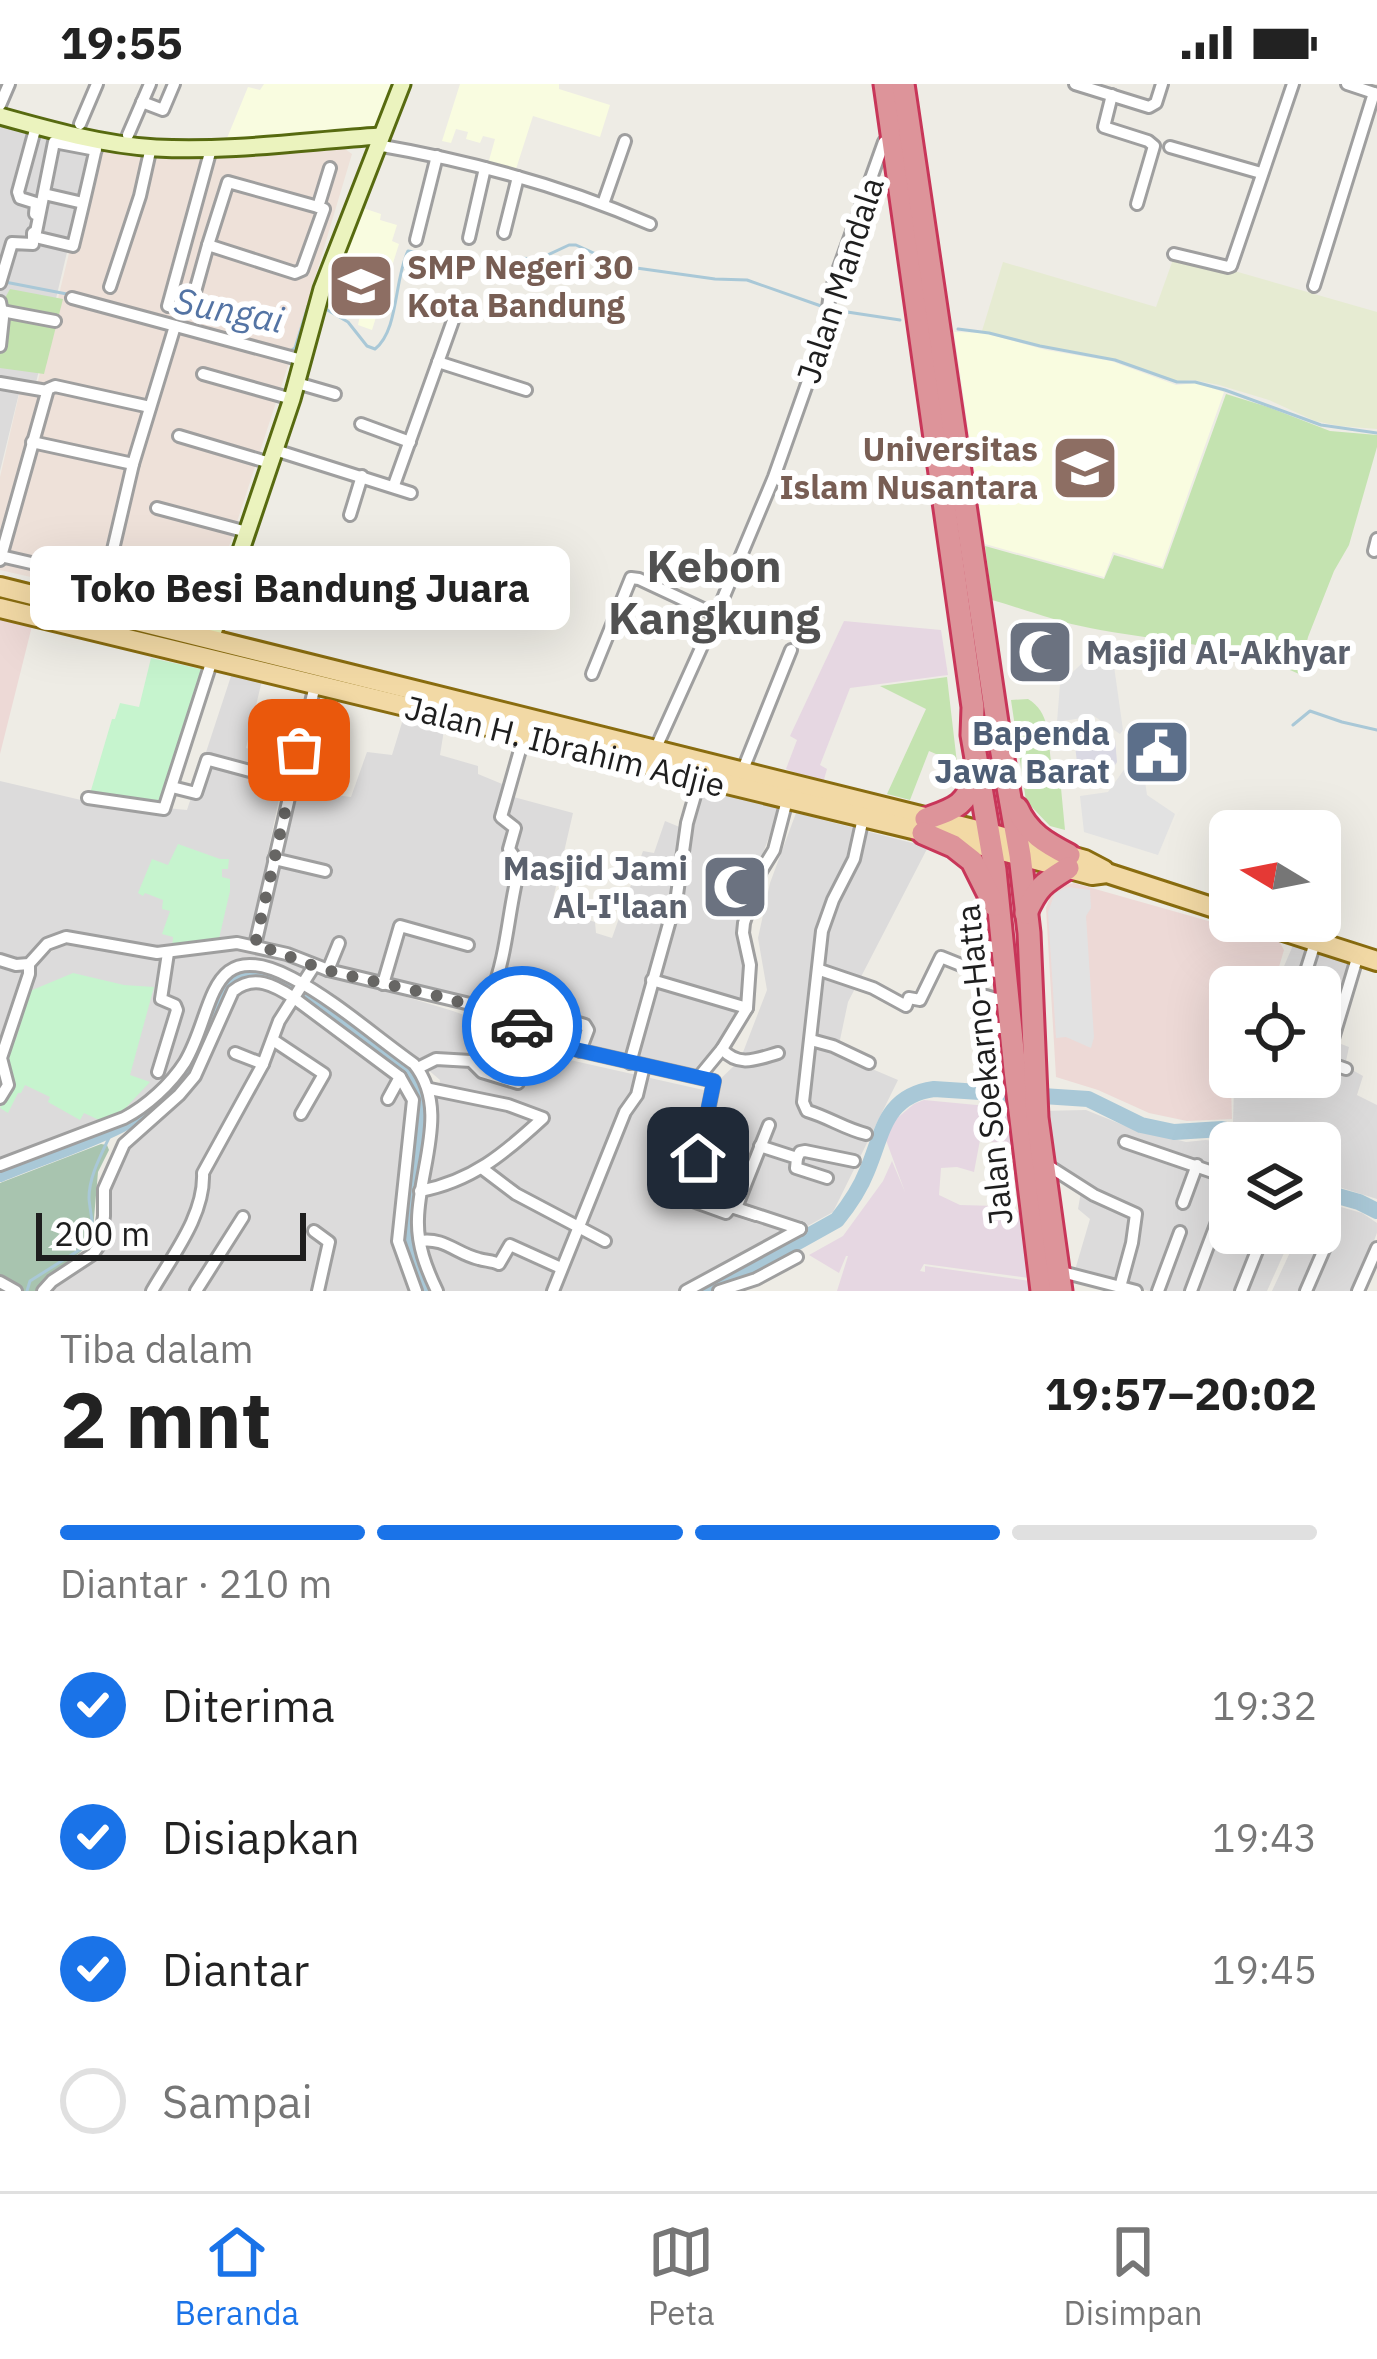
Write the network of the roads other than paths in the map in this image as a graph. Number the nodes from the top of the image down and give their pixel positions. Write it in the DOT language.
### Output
graph roads {
  1 [pos="9,84"];
  2 [pos="98,84"];
  3 [pos="150,84"];
  4 [pos="174,84"];
  5 [pos="402,84"];
  6 [pos="881,84"];
  7 [pos="907,84"];
  8 [pos="1075,84"];
  9 [pos="1162,84"];
  10 [pos="1293,84"];
  11 [pos="1347,84"];
  12 [pos="1376,93"];
  13 [pos="1112,95"];
  14 [pos="142,102"];
  15 [pos="0,105"];
  16 [pos="0,116"];
  17 [pos="80,124"];
  18 [pos="36,127"];
  19 [pos="128,134"];
  20 [pos="625,140"];
  21 [pos="378,141"];
  22 [pos="884,142"];
  23 [pos="97,144"];
  24 [pos="151,147"];
  25 [pos="1170,147"];
  26 [pos="211,149"];
  27 [pos="437,156"];
  28 [pos="330,168"];
  29 [pos="485,168"];
  30 [pos="1261,173"];
  31 [pos="518,177"];
  32 [pos="44,194"];
  33 [pos="83,203"];
  34 [pos="603,203"];
  35 [pos="1137,204"];
  36 [pos="321,208"];
  37 [pos="350,218"];
  38 [pos="650,224"];
  39 [pos="504,233"];
  40 [pos="469,238"];
  41 [pos="416,241"];
  42 [pos="208,244"];
  43 [pos="1174,254"];
  44 [pos="302,270"];
  45 [pos="326,279"];
  46 [pos="0,284"];
  47 [pos="1314,286"];
  48 [pos="110,287"];
  49 [pos="72,298"];
  50 [pos="1,306"];
  51 [pos="168,306"];
  52 [pos="191,306"];
  53 [pos="455,315"];
  54 [pos="55,321"];
  55 [pos="175,326"];
  56 [pos="0,346"];
  57 [pos="302,360"];
  58 [pos="438,362"];
  59 [pos="203,374"];
  60 [pos="0,383"];
  61 [pos="526,390"];
  62 [pos="294,391"];
  63 [pos="47,392"];
  64 [pos="335,394"];
  65 [pos="150,407"];
  66 [pos="361,424"];
  67 [pos="179,436"];
  68 [pos="32,442"];
  69 [pos="410,442"];
  70 [pos="273,456"];
  71 [pos="133,464"];
  72 [pos="362,476"];
  73 [pos="394,485"];
  74 [pos="411,493"];
  75 [pos="157,508"];
  76 [pos="350,515"];
  77 [pos="247,532"];
  78 [pos="1,558"];
  79 [pos="105,580"];
  80 [pos="0,587"];
  81 [pos="0,608"];
  82 [pos="716,615"];
  83 [pos="97,621"];
  84 [pos="211,639"];
  85 [pos="790,650"];
  86 [pos="212,660"];
  87 [pos="592,674"];
  88 [pos="315,685"];
  89 [pos="526,727"];
  90 [pos="972,735"];
  91 [pos="655,750"];
  92 [pos="742,772"];
  93 [pos="1006,773"];
  94 [pos="977,775"];
  95 [pos="700,778"];
  96 [pos="292,782"];
  97 [pos="176,788"];
  98 [pos="88,798"];
  99 [pos="787,800"];
  100 [pos="862,818"];
  101 [pos="924,826"];
  102 [pos="990,840"];
  103 [pos="1019,848"];
  104 [pos="274,859"];
  105 [pos="1069,861"];
  106 [pos="325,872"];
  107 [pos="728,895"];
  108 [pos="749,904"];
  109 [pos="1209,907"];
  110 [pos="1026,914"];
  111 [pos="1000,916"];
  112 [pos="1318,942"];
  113 [pos="339,943"];
  114 [pos="255,945"];
  115 [pos="468,945"];
  116 [pos="168,953"];
  117 [pos="1367,958"];
  118 [pos="0,960"];
  119 [pos="29,964"];
  120 [pos="314,966"];
  121 [pos="328,970"];
  122 [pos="820,970"];
  123 [pos="1006,973"];
  124 [pos="528,975"];
  125 [pos="652,980"];
  126 [pos="383,984"];
  127 [pos="299,991"];
  128 [pos="747,1008"];
  129 [pos="510,1013"];
  130 [pos="987,1028"];
  131 [pos="1011,1028"];
  132 [pos="533,1032"];
  133 [pos="273,1040"];
  134 [pos="811,1040"];
  135 [pos="722,1049"];
  136 [pos="580,1051"];
  137 [pos="236,1053"];
  138 [pos="778,1053"];
  139 [pos="630,1063"];
  140 [pos="869,1063"];
  141 [pos="263,1064"];
  142 [pos="644,1066"];
  143 [pos="418,1068"];
  144 [pos="1024,1069"];
  145 [pos="1346,1069"];
  146 [pos="158,1072"];
  147 [pos="400,1077"];
  148 [pos="699,1077"];
  149 [pos="518,1083"];
  150 [pos="430,1089"];
  151 [pos="0,1098"];
  152 [pos="388,1099"];
  153 [pos="302,1114"];
  154 [pos="1029,1118"];
  155 [pos="769,1125"];
  156 [pos="866,1134"];
  157 [pos="1125,1142"];
  158 [pos="760,1146"];
  159 [pos="698,1158"];
  160 [pos="797,1158"];
  161 [pos="854,1162"];
  162 [pos="1043,1163"];
  163 [pos="0,1165"];
  164 [pos="1197,1165"];
  165 [pos="751,1168"];
  166 [pos="483,1169"];
  167 [pos="1209,1170"];
  168 [pos="827,1178"];
  169 [pos="419,1191"];
  170 [pos="1184,1203"];
  171 [pos="756,1215"];
  172 [pos="243,1216"];
  173 [pos="580,1228"];
  174 [pos="314,1231"];
  175 [pos="517,1232"];
  176 [pos="1180,1232"];
  177 [pos="420,1241"];
  178 [pos="605,1241"];
  179 [pos="1209,1243"];
  180 [pos="510,1245"];
  181 [pos="1377,1247"];
  182 [pos="766,1249"];
  183 [pos="1256,1254"];
  184 [pos="1322,1254"];
  185 [pos="797,1257"];
  186 [pos="775,1266"];
  187 [pos="561,1268"];
  188 [pos="1059,1281"];
  189 [pos="0,1282"];
  190 [pos="759,1285"];
  191 [pos="1120,1287"];
  192 [pos="16,1291"];
  193 [pos="43,1291"];
  194 [pos="146,1291"];
  195 [pos="196,1291"];
  196 [pos="319,1291"];
  197 [pos="416,1291"];
  198 [pos="437,1291"];
  199 [pos="553,1291"];
  200 [pos="686,1291"];
  201 [pos="719,1291"];
  202 [pos="1042,1291"];
  203 [pos="1136,1291"];
  204 [pos="1157,1291"];
  205 [pos="1191,1291"];
  206 [pos="1241,1291"];
  207 [pos="1306,1291"];
  208 [pos="1358,1291"];
  1 -- 15 [label="street"];
  2 -- 17 [label="street"];
  3 -- 14 [label="street"];
  4 -- 14 [label="street"];
  5 -- 21 [label="street"];
  6 -- 22 [label="street"];
  6 -- 90 [label="highway, Jalan Soekarno-Hatta"];
  7 -- 93 [label="highway"];
  8 -- 13 [label="street"];
  9 -- 13 [label="street"];
  10 -- 30 [label="street"];
  11 -- 12 [label="street"];
  12 -- 47 [label="street"];
  13 -- 35 [label="street"];
  14 -- 19 [label="street"];
  16 -- 18 [label="street"];
  18 -- 23 [label="street"];
  18 -- 46 [label="street"];
  20 -- 34 [label="street"];
  21 -- 26 [label="street"];
  21 -- 27 [label="street"];
  21 -- 37 [label="street"];
  22 -- 82 [label="street, Jalan Mandala"];
  22 -- 90 [label="street"];
  23 -- 24 [label="street"];
  23 -- 32 [label="street"];
  23 -- 33 [label="street"];
  24 -- 26 [label="street"];
  24 -- 48 [label="street"];
  25 -- 30 [label="street"];
  26 -- 51 [label="street"];
  27 -- 29 [label="street"];
  27 -- 41 [label="street"];
  28 -- 36 [label="street"];
  29 -- 31 [label="street"];
  29 -- 40 [label="street"];
  30 -- 43 [label="street"];
  31 -- 34 [label="street"];
  31 -- 39 [label="street"];
  32 -- 33 [label="street"];
  32 -- 33 [label="street"];
  34 -- 38 [label="street"];
  36 -- 37 [label="street"];
  36 -- 42 [label="street"];
  36 -- 44 [label="street"];
  37 -- 45 [label="street"];
  42 -- 44 [label="street"];
  42 -- 52 [label="street"];
  44 -- 45 [label="street"];
  45 -- 57 [label="street"];
  49 -- 55 [label="street"];
  50 -- 54 [label="street"];
  50 -- 56 [label="street"];
  53 -- 58 [label="street"];
  55 -- 57 [label="street"];
  55 -- 65 [label="street"];
  57 -- 62 [label="street"];
  58 -- 61 [label="street"];
  58 -- 69 [label="street"];
  59 -- 62 [label="street"];
  60 -- 63 [label="street"];
  62 -- 64 [label="street"];
  62 -- 70 [label="street"];
  63 -- 65 [label="street"];
  63 -- 68 [label="street"];
  65 -- 71 [label="street"];
  66 -- 69 [label="street"];
  67 -- 70 [label="street"];
  68 -- 71 [label="street"];
  68 -- 78 [label="street"];
  69 -- 73 [label="street"];
  70 -- 72 [label="street"];
  70 -- 77 [label="street"];
  71 -- 79 [label="street"];
  72 -- 73 [label="street"];
  72 -- 76 [label="street"];
  73 -- 74 [label="street"];
  75 -- 77 [label="street"];
  77 -- 84 [label="street"];
  78 -- 79 [label="street"];
  79 -- 83 [label="street"];
  80 -- 83 [label="main road, Jalan H. Ibrahim Adjie"];
  81 -- 83 [label="main road, Jalan H. Ibrahim Adjie"];
  82 -- 87 [label="street"];
  82 -- 91 [label="street, Jalan Mandala"];
  83 -- 84 [label="main road, Jalan H. Ibrahim Adjie"];
  83 -- 86 [label="main road, Jalan H. Ibrahim Adjie"];
  84 -- 89 [label="main road, Jalan H. Ibrahim Adjie"];
  85 -- 92 [label="street"];
  86 -- 88 [label="main road, Jalan H. Ibrahim Adjie"];
  86 -- 98 [label="street"];
  88 -- 89 [label="main road, Jalan H. Ibrahim Adjie"];
  88 -- 96 [label="street"];
  89 -- 91 [label="main road, Jalan H. Ibrahim Adjie"];
  89 -- 95 [label="main road, Jalan H. Ibrahim Adjie"];
  89 -- 129 [label="street"];
  90 -- 94 [label="highway, Jalan Soekarno-Hatta"];
  91 -- 92 [label="main road, Jalan H. Ibrahim Adjie"];
  92 -- 101 [label="main road, Jalan H. Ibrahim Adjie"];
  93 -- 103 [label="highway, Jalan Soekarno-Hatta"];
  93 -- 105 [label="highway"];
  94 -- 101 [label="highway"];
  94 -- 102 [label="highway, Jalan Soekarno-Hatta"];
  95 -- 99 [label="main road, Jalan H. Ibrahim Adjie"];
  95 -- 125 [label="street"];
  96 -- 97 [label="street"];
  96 -- 104 [label="street"];
  99 -- 100 [label="main road, Jalan H. Ibrahim Adjie"];
  99 -- 108 [label="street"];
  100 -- 101 [label="main road, Jalan H. Ibrahim Adjie"];
  100 -- 122 [label="street"];
  101 -- 102 [label="main road, Jalan H. Ibrahim Adjie"];
  101 -- 111 [label="highway"];
  102 -- 103 [label="main road, Jalan H. Ibrahim Adjie"];
  102 -- 111 [label="highway, Jalan Soekarno-Hatta"];
  103 -- 105 [label="main road, Jalan H. Ibrahim Adjie"];
  103 -- 110 [label="highway, Jalan Soekarno-Hatta"];
  104 -- 106 [label="street"];
  104 -- 114 [label="street"];
  105 -- 109 [label="main road, Jalan H. Ibrahim Adjie"];
  105 -- 110 [label="highway"];
  107 -- 108 [label="street"];
  108 -- 128 [label="street"];
  110 -- 144 [label="highway, Jalan Soekarno-Hatta"];
  111 -- 123 [label="highway, Jalan Soekarno-Hatta"];
  112 -- 117 [label="main road"];
  113 -- 121 [label="street"];
  114 -- 116 [label="street"];
  114 -- 120 [label="street"];
  115 -- 126 [label="street"];
  116 -- 119 [label="street"];
  116 -- 146 [label="street"];
  117 -- 145 [label="street"];
  118 -- 119 [label="street"];
  119 -- 151 [label="street"];
  120 -- 121 [label="street"];
  120 -- 127 [label="street"];
  121 -- 126 [label="street"];
  122 -- 123 [label="street"];
  122 -- 134 [label="street"];
  123 -- 131 [label="highway, Jalan Soekarno-Hatta"];
  124 -- 129 [label="street"];
  125 -- 128 [label="street"];
  125 -- 139 [label="street"];
  126 -- 129 [label="street"];
  127 -- 133 [label="street"];
  127 -- 143 [label="street"];
  127 -- 147 [label="street"];
  127 -- 163 [label="street"];
  127 -- 193 [label="street"];
  128 -- 135 [label="street"];
  129 -- 132 [label="street"];
  130 -- 131 [label="street"];
  131 -- 144 [label="highway, Jalan Soekarno-Hatta"];
  132 -- 136 [label="street"];
  132 -- 136 [label="street"];
  133 -- 141 [label="street"];
  133 -- 153 [label="street"];
  134 -- 140 [label="street"];
  134 -- 156 [label="street"];
  135 -- 138 [label="street"];
  135 -- 148 [label="street"];
  136 -- 139 [label="street"];
  137 -- 141 [label="street"];
  139 -- 142 [label="street"];
  141 -- 194 [label="street"];
  142 -- 148 [label="street"];
  142 -- 173 [label="street"];
  143 -- 149 [label="street"];
  143 -- 150 [label="street"];
  144 -- 154 [label="highway, Jalan Soekarno-Hatta"];
  147 -- 152 [label="street"];
  147 -- 197 [label="street"];
  148 -- 159 [label="street"];
  150 -- 166 [label="street"];
  150 -- 169 [label="street"];
  154 -- 162 [label="highway, Jalan Soekarno-Hatta"];
  154 -- 202 [label="highway, Jalan Soekarno-Hatta"];
  155 -- 158 [label="street"];
  157 -- 164 [label="street"];
  158 -- 160 [label="street"];
  158 -- 165 [label="street"];
  159 -- 165 [label="street"];
  159 -- 171 [label="street"];
  160 -- 161 [label="street"];
  160 -- 168 [label="street"];
  162 -- 188 [label="highway, Jalan Soekarno-Hatta"];
  162 -- 191 [label="street"];
  164 -- 167 [label="street"];
  164 -- 170 [label="street"];
  165 -- 182 [label="street"];
  166 -- 169 [label="street"];
  166 -- 173 [label="street"];
  169 -- 177 [label="street"];
  172 -- 195 [label="street"];
  173 -- 178 [label="street"];
  173 -- 187 [label="street"];
  174 -- 196 [label="street"];
  175 -- 180 [label="street"];
  176 -- 204 [label="street"];
  177 -- 180 [label="street"];
  177 -- 198 [label="street"];
  179 -- 205 [label="street"];
  180 -- 187 [label="street"];
  181 -- 208 [label="street"];
  182 -- 186 [label="street"];
  182 -- 200 [label="street"];
  183 -- 206 [label="street"];
  184 -- 207 [label="street"];
  185 -- 186 [label="street"];
  186 -- 190 [label="street"];
  187 -- 199 [label="street"];
  188 -- 191 [label="street"];
  189 -- 192 [label="street"];
  190 -- 201 [label="street"];
  191 -- 203 [label="street"];
}
